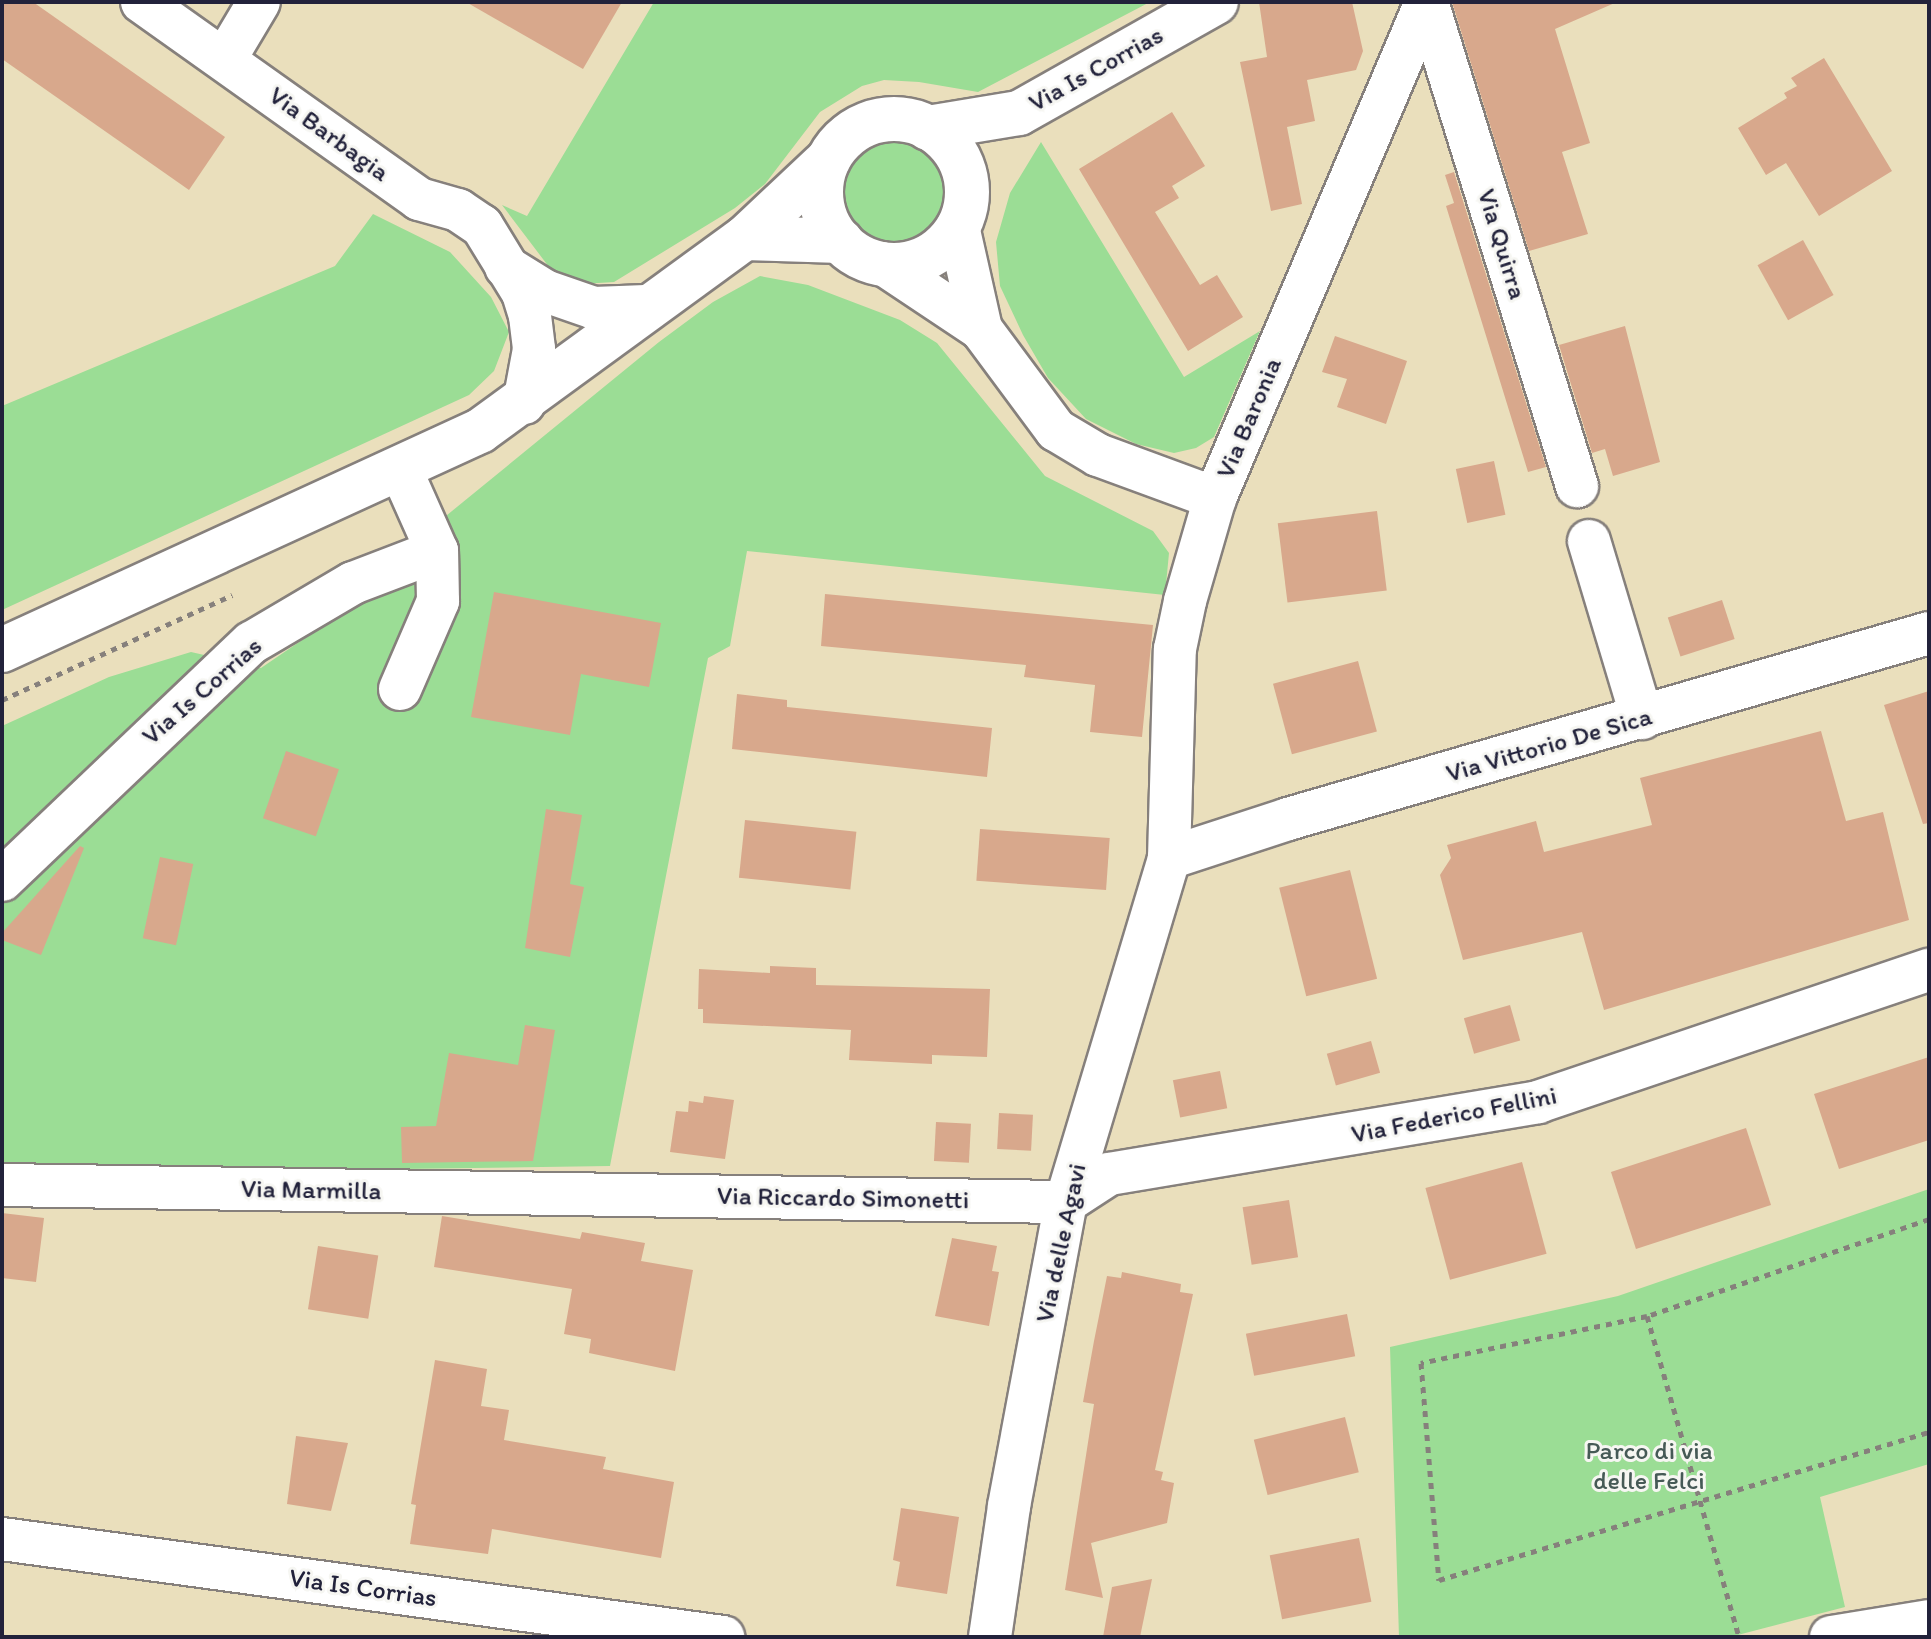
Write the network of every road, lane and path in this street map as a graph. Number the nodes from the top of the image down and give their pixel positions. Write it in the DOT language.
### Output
graph roads {
  1 [pos="142,2"];
  2 [pos="259,2"];
  3 [pos="1216,2"];
  4 [pos="1426,2"];
  5 [pos="225,59"];
  6 [pos="1019,113"];
  7 [pos="928,128"];
  8 [pos="828,160"];
  9 [pos="962,211"];
  10 [pos="745,238"];
  11 [pos="841,241"];
  12 [pos="882,263"];
  13 [pos="506,267"];
  14 [pos="646,306"];
  15 [pos="981,329"];
  16 [pos="524,403"];
  17 [pos="400,468"];
  18 [pos="1577,486"];
  19 [pos="1215,498"];
  20 [pos="1589,541"];
  21 [pos="437,551"];
  22 [pos="241,591"];
  23 [pos="1929,633"];
  24 [pos="2,650"];
  25 [pos="400,689"];
  26 [pos="2,700"];
  27 [pos="1642,718"];
  28 [pos="1169,858"];
  29 [pos="2,880"];
  30 [pos="1929,970"];
  31 [pos="2,1185"];
  32 [pos="620,1194"];
  33 [pos="1066,1202"];
  34 [pos="1929,1219"];
  35 [pos="1647,1316"];
  36 [pos="1929,1432"];
  37 [pos="1701,1504"];
  38 [pos="2,1539"];
  39 [pos="1929,1621"];
  40 [pos="723,1637"];
  41 [pos="990,1637"];
  42 [pos="1739,1637"];
  43 [pos="1831,1637"];
  1 -- 5 [label="street, Via Barbagia"];
  2 -- 5 [label="street"];
  3 -- 6 [label="street, Via Is Corrias"];
  4 -- 18 [label="street, Via Quirra"];
  4 -- 19 [label="street, Via Baronia"];
  5 -- 13 [label="street, Via Barbagia"];
  6 -- 7 [label="street, Via Is Corrias"];
  6 -- 9 [label="street, Via Is Corrias"];
  7 -- 8 [label="street"];
  7 -- 9 [label="street"];
  8 -- 10 [label="street"];
  8 -- 11 [label="street"];
  9 -- 12 [label="street"];
  9 -- 15 [label="street"];
  10 -- 11 [label="street"];
  10 -- 14 [label="street"];
  11 -- 12 [label="street"];
  12 -- 15 [label="street"];
  13 -- 14 [label="street"];
  13 -- 16 [label="street"];
  14 -- 16 [label="street"];
  15 -- 19 [label="street"];
  16 -- 17 [label="street"];
  17 -- 21 [label="street"];
  17 -- 24 [label="street"];
  19 -- 28 [label="street, Via Baronia"];
  20 -- 27 [label="street"];
  21 -- 25 [label="street"];
  21 -- 29 [label="street, Via Is Corrias"];
  22 -- 26 [label="path"];
  23 -- 27 [label="street, Via Vittorio De Sica"];
  27 -- 28 [label="street, Via Vittorio De Sica"];
  28 -- 33 [label="street, Via delle Agavi"];
  30 -- 33 [label="street, Via Federico Fellini"];
  31 -- 32 [label="street, Via Marmilla"];
  32 -- 33 [label="street, Via Riccardo Simonetti"];
  33 -- 41 [label="street, Via delle Agavi"];
  34 -- 35 [label="path"];
  35 -- 37 [label="path"];
  35 -- 37 [label="path"];
  36 -- 37 [label="path"];
  37 -- 42 [label="path"];
  38 -- 40 [label="street, Via Is Corrias"];
  39 -- 43 [label="street"];
}
